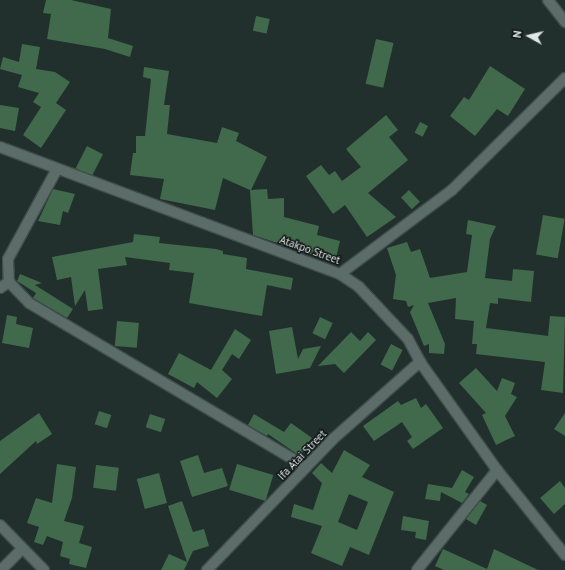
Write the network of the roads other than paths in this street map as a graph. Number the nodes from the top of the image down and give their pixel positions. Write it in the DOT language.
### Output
graph roads {
  1 [pos="548,0"];
  2 [pos="565,22"];
  3 [pos="565,78"];
  4 [pos="0,146"];
  5 [pos="57,169"];
  6 [pos="340,274"];
  7 [pos="9,282"];
  8 [pos="0,288"];
  9 [pos="420,362"];
  10 [pos="306,467"];
  11 [pos="497,470"];
  12 [pos="0,525"];
  13 [pos="22,549"];
  14 [pos="565,555"];
  15 [pos="1,570"];
  16 [pos="44,570"];
  17 [pos="207,570"];
  18 [pos="417,570"];
  1 -- 2 [label="street"];
  3 -- 6 [label="street"];
  4 -- 5 [label="street, Atakpo Street"];
  5 -- 6 [label="street, Atakpo Street"];
  5 -- 7 [label="street"];
  6 -- 9 [label="street, Atakpo Street"];
  7 -- 8 [label="street"];
  7 -- 10 [label="street"];
  9 -- 10 [label="street, Ifa Atai Street"];
  9 -- 11 [label="street, Atakpo Street"];
  10 -- 17 [label="street, Ifa Atai Street"];
  11 -- 14 [label="street, Atakpo Street"];
  11 -- 18 [label="street"];
  12 -- 13 [label="street"];
  13 -- 15 [label="street"];
  13 -- 16 [label="street"];
}
